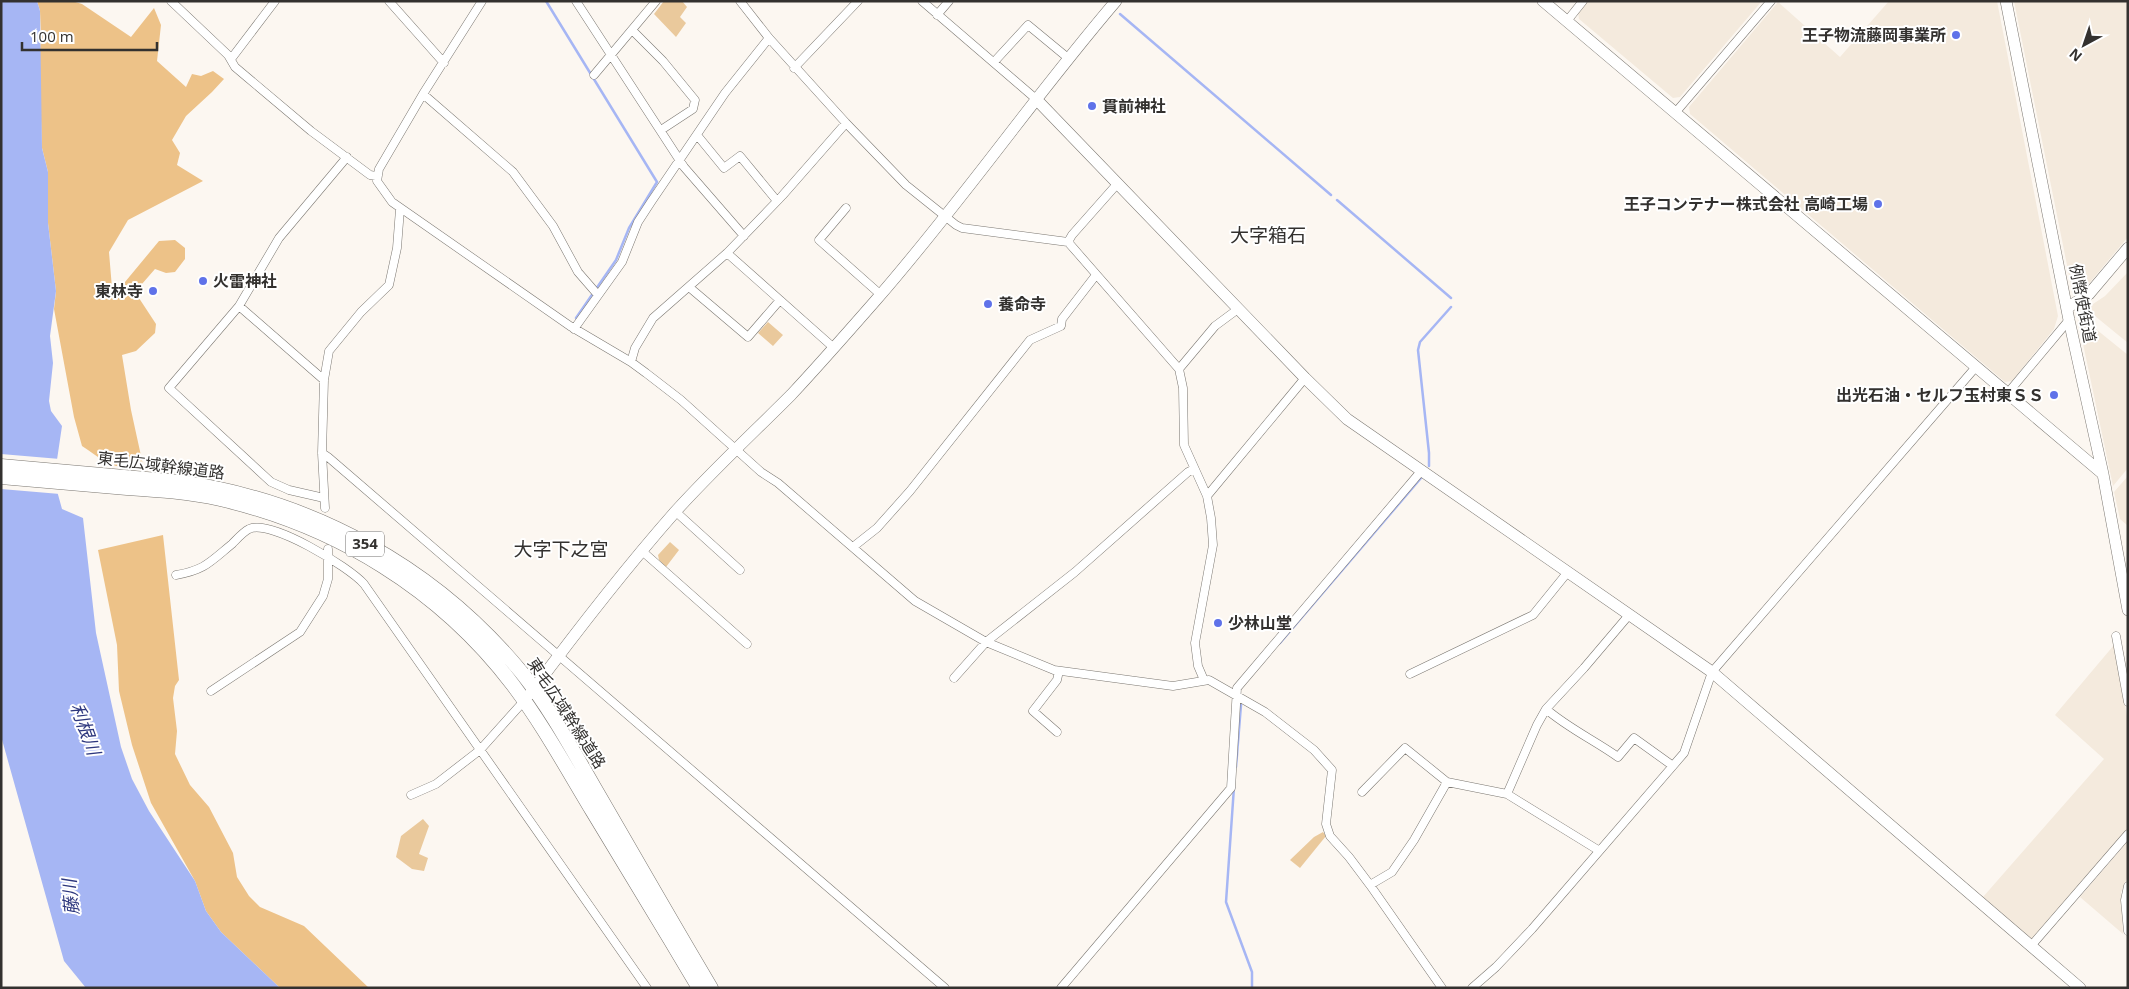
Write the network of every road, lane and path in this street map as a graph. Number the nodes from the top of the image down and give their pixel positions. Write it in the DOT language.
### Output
graph roads {
  1 [pos="171,1"];
  2 [pos="276,1"];
  3 [pos="389,1"];
  4 [pos="482,1"];
  5 [pos="576,1"];
  6 [pos="656,1"];
  7 [pos="740,1"];
  8 [pos="858,1"];
  9 [pos="922,1"];
  10 [pos="949,1"];
  11 [pos="1116,1"];
  12 [pos="1543,1"];
  13 [pos="1583,1"];
  14 [pos="1771,1"];
  15 [pos="2006,1"];
  16 [pos="937,15"];
  17 [pos="1567,21"];
  18 [pos="632,30"];
  19 [pos="769,38"];
  20 [pos="611,55"];
  21 [pos="1068,58"];
  22 [pos="231,59"];
  23 [pos="994,62"];
  24 [pos="444,63"];
  25 [pos="794,68"];
  26 [pos="594,75"];
  27 [pos="423,94"];
  28 [pos="1036,99"];
  29 [pos="1675,113"];
  30 [pos="846,123"];
  31 [pos="661,130"];
  32 [pos="697,135"];
  33 [pos="347,157"];
  34 [pos="680,159"];
  35 [pos="376,176"];
  36 [pos="1118,183"];
  37 [pos="777,201"];
  38 [pos="846,208"];
  39 [pos="400,209"];
  40 [pos="946,217"];
  41 [pos="744,236"];
  42 [pos="1068,242"];
  43 [pos="2128,248"];
  44 [pos="728,253"];
  45 [pos="1096,275"];
  46 [pos="689,287"];
  47 [pos="598,295"];
  48 [pos="881,295"];
  49 [pos="780,300"];
  50 [pos="239,306"];
  51 [pos="2067,308"];
  52 [pos="1238,309"];
  53 [pos="2069,320"];
  54 [pos="574,329"];
  55 [pos="834,348"];
  56 [pos="631,362"];
  57 [pos="1975,368"];
  58 [pos="1179,369"];
  59 [pos="1305,378"];
  60 [pos="324,380"];
  61 [pos="2007,394"];
  62 [pos="736,449"];
  63 [pos="322,454"];
  64 [pos="1,466"];
  65 [pos="1194,469"];
  66 [pos="1422,470"];
  67 [pos="2103,474"];
  68 [pos="1,477"];
  69 [pos="154,484"];
  70 [pos="1207,496"];
  71 [pos="324,498"];
  72 [pos="325,508"];
  73 [pos="676,512"];
  74 [pos="853,547"];
  75 [pos="328,549"];
  76 [pos="642,551"];
  77 [pos="329,558"];
  78 [pos="740,570"];
  79 [pos="1567,573"];
  80 [pos="176,575"];
  81 [pos="2128,610"];
  82 [pos="1629,615"];
  83 [pos="2116,636"];
  84 [pos="986,642"];
  85 [pos="747,644"];
  86 [pos="559,656"];
  87 [pos="1059,671"];
  88 [pos="1712,672"];
  89 [pos="1410,674"];
  90 [pos="954,678"];
  91 [pos="1204,680"];
  92 [pos="533,688"];
  93 [pos="211,692"];
  94 [pos="1238,695"];
  95 [pos="524,701"];
  96 [pos="2128,702"];
  97 [pos="1546,709"];
  98 [pos="1057,732"];
  99 [pos="480,750"];
  100 [pos="1673,766"];
  101 [pos="1447,782"];
  102 [pos="1362,792"];
  103 [pos="1507,794"];
  104 [pos="411,795"];
  105 [pos="2128,834"];
  106 [pos="1598,850"];
  107 [pos="1370,885"];
  108 [pos="2128,886"];
  109 [pos="2128,931"];
  110 [pos="2031,946"];
  111 [pos="647,988"];
  112 [pos="699,988"];
  113 [pos="711,988"];
  114 [pos="945,988"];
  115 [pos="1061,988"];
  116 [pos="1442,988"];
  117 [pos="1472,988"];
  118 [pos="2080,988"];
  1 -- 22 [label="street"];
  2 -- 22 [label="street"];
  3 -- 24 [label="street"];
  4 -- 24 [label="street"];
  5 -- 20 [label="street"];
  6 -- 18 [label="street"];
  7 -- 19 [label="street"];
  8 -- 25 [label="street"];
  9 -- 16 [label="street"];
  10 -- 16 [label="street"];
  11 -- 21 [label="street"];
  12 -- 17 [label="street"];
  13 -- 17 [label="street"];
  14 -- 29 [label="street"];
  15 -- 51 [label="street, 例幣使街道"];
  16 -- 23 [label="street"];
  17 -- 29 [label="street"];
  18 -- 20 [label="street"];
  18 -- 31 [label="street"];
  19 -- 25 [label="street"];
  19 -- 32 [label="street"];
  20 -- 26 [label="street"];
  20 -- 31 [label="street"];
  21 -- 23 [label="street"];
  21 -- 28 [label="street"];
  22 -- 33 [label="street"];
  23 -- 28 [label="street"];
  24 -- 27 [label="street"];
  25 -- 30 [label="street"];
  27 -- 35 [label="street"];
  27 -- 47 [label="street"];
  28 -- 36 [label="street"];
  28 -- 40 [label="street"];
  29 -- 57 [label="street"];
  30 -- 37 [label="street"];
  30 -- 40 [label="street"];
  31 -- 34 [label="street"];
  32 -- 34 [label="street"];
  32 -- 37 [label="street"];
  33 -- 35 [label="street"];
  33 -- 50 [label="street"];
  34 -- 41 [label="street"];
  34 -- 47 [label="street"];
  35 -- 39 [label="street"];
  36 -- 42 [label="street"];
  36 -- 52 [label="street"];
  37 -- 41 [label="street"];
  38 -- 48 [label="street"];
  39 -- 54 [label="street"];
  39 -- 60 [label="street"];
  40 -- 42 [label="street"];
  40 -- 48 [label="street"];
  41 -- 44 [label="street"];
  42 -- 45 [label="street"];
  43 -- 51 [label="street"];
  44 -- 46 [label="street"];
  44 -- 49 [label="street"];
  45 -- 58 [label="street"];
  45 -- 74 [label="street"];
  46 -- 49 [label="street"];
  46 -- 56 [label="street"];
  47 -- 54 [label="street"];
  48 -- 55 [label="street"];
  49 -- 55 [label="street"];
  50 -- 60 [label="street"];
  50 -- 71 [label="street"];
  51 -- 53 [label="street, 例幣使街道"];
  52 -- 58 [label="street"];
  52 -- 59 [label="street"];
  53 -- 61 [label="street"];
  53 -- 67 [label="street, 例幣使街道"];
  54 -- 56 [label="street"];
  55 -- 62 [label="street"];
  56 -- 62 [label="street"];
  57 -- 61 [label="street"];
  57 -- 88 [label="street"];
  58 -- 65 [label="street"];
  59 -- 66 [label="street"];
  59 -- 70 [label="street"];
  60 -- 63 [label="street"];
  61 -- 67 [label="street"];
  62 -- 73 [label="street"];
  62 -- 74 [label="street"];
  63 -- 71 [label="street"];
  63 -- 86 [label="street"];
  64 -- 69 [label="highway, 東毛広域幹線道路 / 354"];
  65 -- 70 [label="street"];
  65 -- 84 [label="street"];
  66 -- 79 [label="street"];
  66 -- 94 [label="street"];
  67 -- 81 [label="street, 例幣使街道"];
  68 -- 69 [label="highway, 東毛広域幹線道路 / 354"];
  69 -- 92 [label="highway, 東毛広域幹線道路 / 354"];
  69 -- 95 [label="highway, 東毛広域幹線道路 / 354"];
  70 -- 91 [label="street"];
  71 -- 72 [label="street"];
  73 -- 76 [label="street"];
  73 -- 78 [label="street"];
  74 -- 84 [label="street"];
  75 -- 77 [label="street"];
  76 -- 85 [label="street"];
  76 -- 86 [label="street"];
  77 -- 80 [label="street"];
  77 -- 93 [label="street"];
  77 -- 99 [label="street"];
  79 -- 82 [label="street"];
  79 -- 89 [label="street"];
  82 -- 88 [label="street"];
  82 -- 97 [label="street"];
  83 -- 96 [label="street"];
  84 -- 87 [label="street"];
  84 -- 90 [label="street"];
  86 -- 92 [label="street"];
  86 -- 114 [label="street"];
  87 -- 91 [label="street"];
  87 -- 98 [label="street"];
  88 -- 100 [label="street"];
  88 -- 110 [label="street"];
  91 -- 94 [label="street"];
  92 -- 95 [label="street"];
  92 -- 113 [label="highway, 東毛広域幹線道路 / 354"];
  94 -- 107 [label="street"];
  94 -- 115 [label="street"];
  95 -- 99 [label="street"];
  95 -- 112 [label="highway, 東毛広域幹線道路 / 354"];
  97 -- 100 [label="street"];
  97 -- 103 [label="street"];
  99 -- 104 [label="street"];
  99 -- 111 [label="street"];
  100 -- 106 [label="street"];
  101 -- 102 [label="street"];
  101 -- 103 [label="street"];
  101 -- 107 [label="street"];
  103 -- 106 [label="street"];
  105 -- 110 [label="street"];
  106 -- 117 [label="street"];
  107 -- 116 [label="street"];
  108 -- 109 [label="street"];
  110 -- 118 [label="street"];
}
